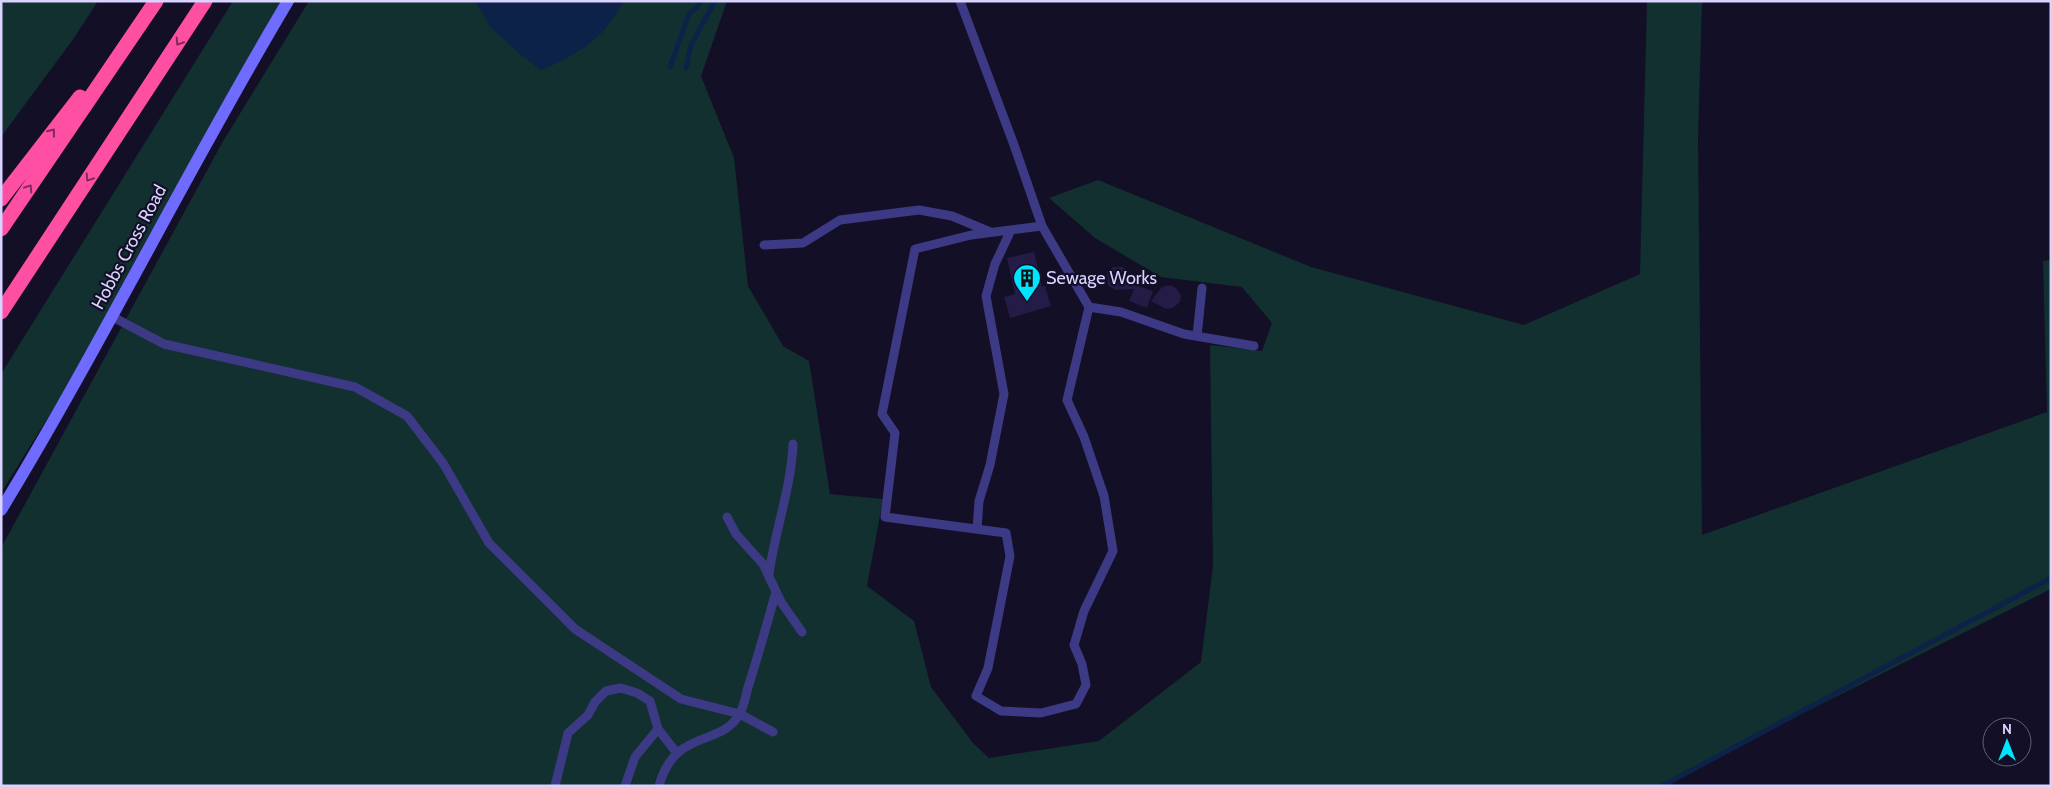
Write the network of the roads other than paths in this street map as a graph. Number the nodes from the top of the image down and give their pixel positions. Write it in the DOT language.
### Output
graph roads {
  1 [pos="155,1"];
  2 [pos="205,1"];
  3 [pos="288,1"];
  4 [pos="960,1"];
  5 [pos="1,199"];
  6 [pos="1042,226"];
  7 [pos="1,229"];
  8 [pos="1011,230"];
  9 [pos="991,232"];
  10 [pos="764,245"];
  11 [pos="1202,288"];
  12 [pos="1088,307"];
  13 [pos="1,312"];
  14 [pos="111,316"];
  15 [pos="1197,336"];
  16 [pos="1254,346"];
  17 [pos="793,444"];
  18 [pos="1,510"];
  19 [pos="727,517"];
  20 [pos="977,529"];
  21 [pos="769,574"];
  22 [pos="776,592"];
  23 [pos="802,632"];
  24 [pos="740,714"];
  25 [pos="658,729"];
  26 [pos="773,732"];
  27 [pos="676,752"];
  28 [pos="556,786"];
  29 [pos="625,786"];
  30 [pos="659,786"];
  5 -- 1 [label="highway, one-way"];
  7 -- 1 [label="highway, one-way"];
  2 -- 13 [label="highway, one-way"];
  3 -- 14 [label="street, Hobbs Cross Road"];
  4 -- 6 [label="lane"];
  6 -- 8 [label="lane"];
  6 -- 12 [label="lane"];
  8 -- 9 [label="lane"];
  8 -- 20 [label="lane"];
  9 -- 10 [label="lane"];
  9 -- 20 [label="lane"];
  11 -- 15 [label="lane"];
  12 -- 15 [label="lane"];
  12 -- 20 [label="lane"];
  14 -- 18 [label="street, Hobbs Cross Road"];
  14 -- 24 [label="lane"];
  15 -- 16 [label="lane"];
  17 -- 21 [label="lane"];
  19 -- 21 [label="lane"];
  21 -- 22 [label="lane"];
  22 -- 23 [label="lane"];
  22 -- 24 [label="lane"];
  24 -- 26 [label="lane"];
  24 -- 27 [label="lane"];
  25 -- 27 [label="lane"];
  25 -- 28 [label="lane"];
  25 -- 29 [label="lane"];
  27 -- 30 [label="lane"];
}
